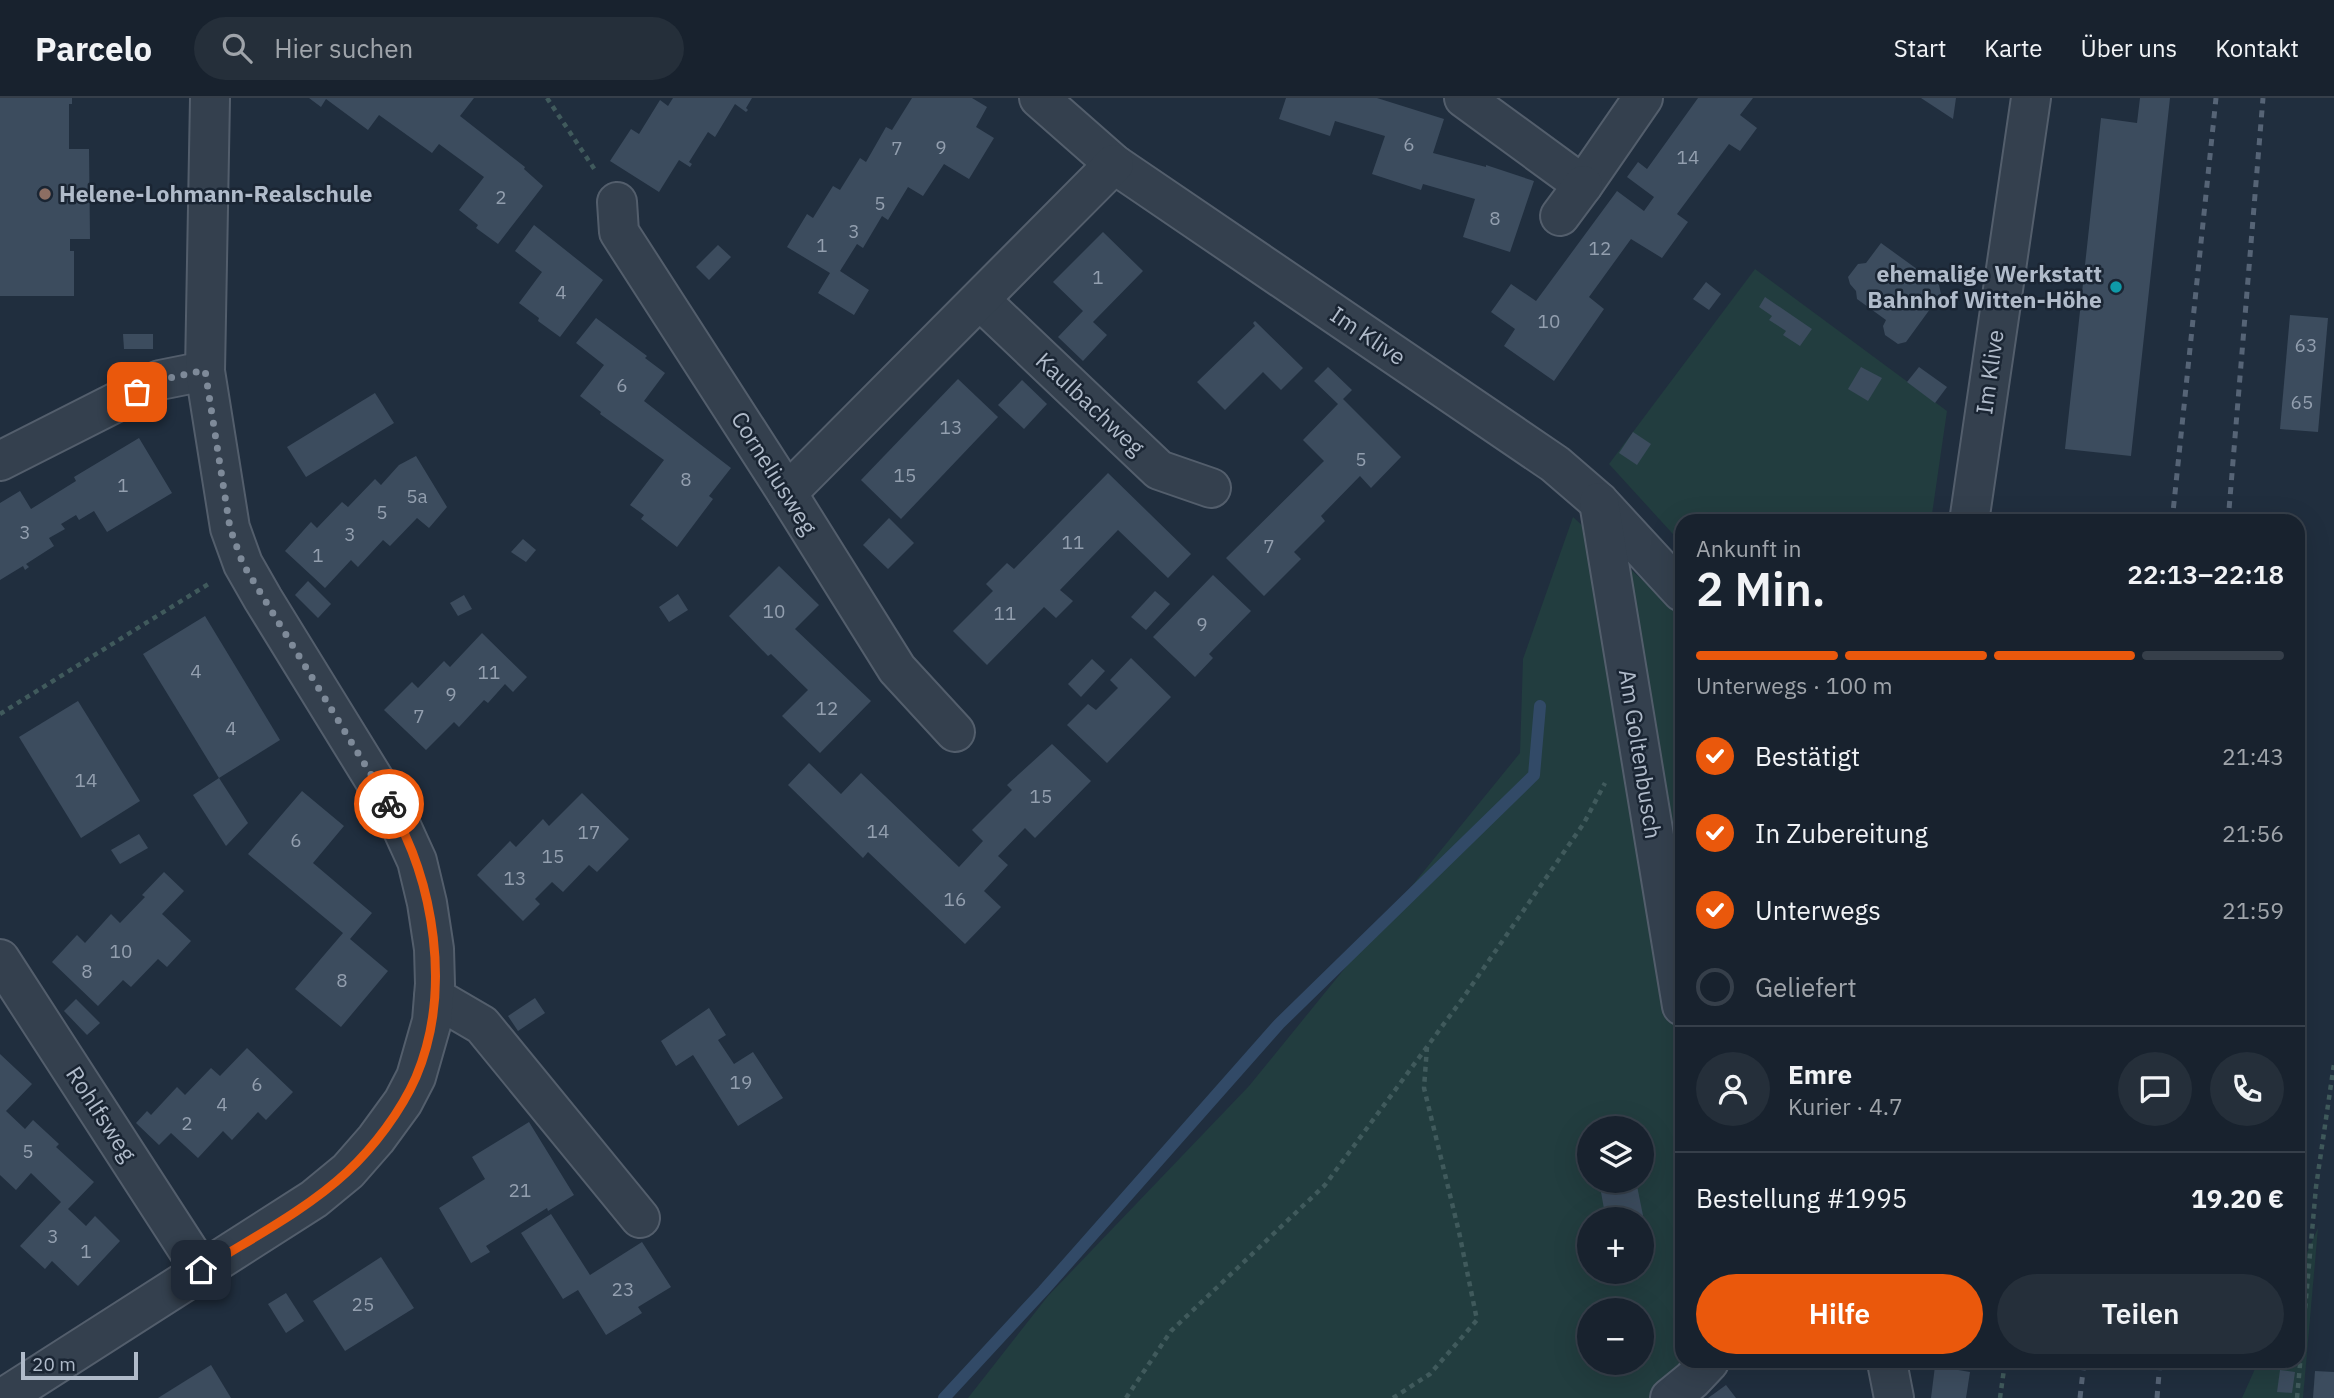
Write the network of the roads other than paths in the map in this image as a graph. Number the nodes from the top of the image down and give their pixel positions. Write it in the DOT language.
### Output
graph roads {
  1 [pos="210,98"];
  2 [pos="1039,98"];
  3 [pos="1464,98"];
  4 [pos="1643,98"];
  5 [pos="2031,98"];
  6 [pos="1114,164"];
  7 [pos="1583,185"];
  8 [pos="617,202"];
  9 [pos="1560,216"];
  10 [pos="981,301"];
  11 [pos="205,370"];
  12 [pos="0,461"];
  13 [pos="1211,488"];
  14 [pos="787,493"];
  15 [pos="1599,502"];
  16 [pos="1970,514"];
  17 [pos="1675,584"];
  18 [pos="955,732"];
  19 [pos="0,959"];
  20 [pos="1675,963"];
  21 [pos="434,997"];
  22 [pos="640,1218"];
  23 [pos="201,1270"];
  24 [pos="1703,1368"];
  25 [pos="1888,1368"];
  26 [pos="3,1398"];
  27 [pos="1670,1398"];
  28 [pos="1894,1398"];
  1 -- 11 [label="street"];
  2 -- 6 [label="street, Im Klive"];
  3 -- 7 [label="street"];
  4 -- 7 [label="street"];
  5 -- 16 [label="street, Im Klive"];
  6 -- 10 [label="street"];
  6 -- 15 [label="street, Im Klive"];
  7 -- 9 [label="street"];
  8 -- 14 [label="street, Corneliusweg"];
  10 -- 13 [label="street, Kaulbachweg"];
  10 -- 14 [label="street"];
  11 -- 12 [label="street"];
  11 -- 21 [label="street"];
  14 -- 18 [label="street, Corneliusweg"];
  15 -- 17 [label="street, Im Klive"];
  15 -- 20 [label="street, Am Goltenbusch"];
  19 -- 23 [label="street, Rohlfsweg"];
  21 -- 22 [label="street"];
  21 -- 23 [label="street"];
  23 -- 26 [label="street"];
  24 -- 27 [label="street"];
  25 -- 28 [label="street"];
}
